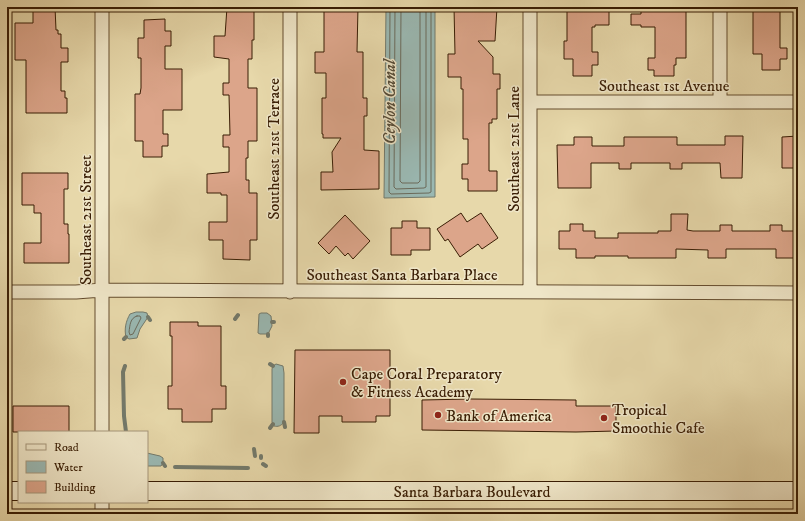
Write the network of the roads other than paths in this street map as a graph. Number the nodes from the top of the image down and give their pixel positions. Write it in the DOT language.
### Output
graph roads {
  1 [pos="102,7"];
  2 [pos="290,7"];
  3 [pos="530,7"];
  4 [pos="720,7"];
  5 [pos="530,102"];
  6 [pos="720,102"];
  7 [pos="798,102"];
  8 [pos="102,290"];
  9 [pos="530,291"];
  10 [pos="7,292"];
  11 [pos="290,292"];
  12 [pos="798,293"];
  13 [pos="102,431"];
  14 [pos="7,491"];
  15 [pos="18,491"];
  16 [pos="148,491"];
  17 [pos="798,491"];
  18 [pos="102,503"];
  19 [pos="102,514"];
  1 -- 8 [label="street, Southeast 21st Street"];
  2 -- 11 [label="street, Southeast 21st Terrace"];
  3 -- 5 [label="street, Southeast 21st Lane"];
  4 -- 6 [label="street"];
  5 -- 6 [label="street, Southeast 1st Avenue"];
  5 -- 9 [label="street, Southeast 21st Lane"];
  6 -- 7 [label="street, Southeast 1st Avenue"];
  8 -- 10 [label="street, Southeast Santa Barbara Place"];
  8 -- 11 [label="street, Southeast Santa Barbara Place"];
  8 -- 13 [label="street, Southeast 21st Street"];
  9 -- 11 [label="street, Southeast Santa Barbara Place"];
  9 -- 12 [label="street, Southeast Santa Barbara Place"];
  14 -- 15 [label="main road"];
  16 -- 17 [label="main road, Santa Barbara Boulevard"];
  18 -- 19 [label="street"];
}
